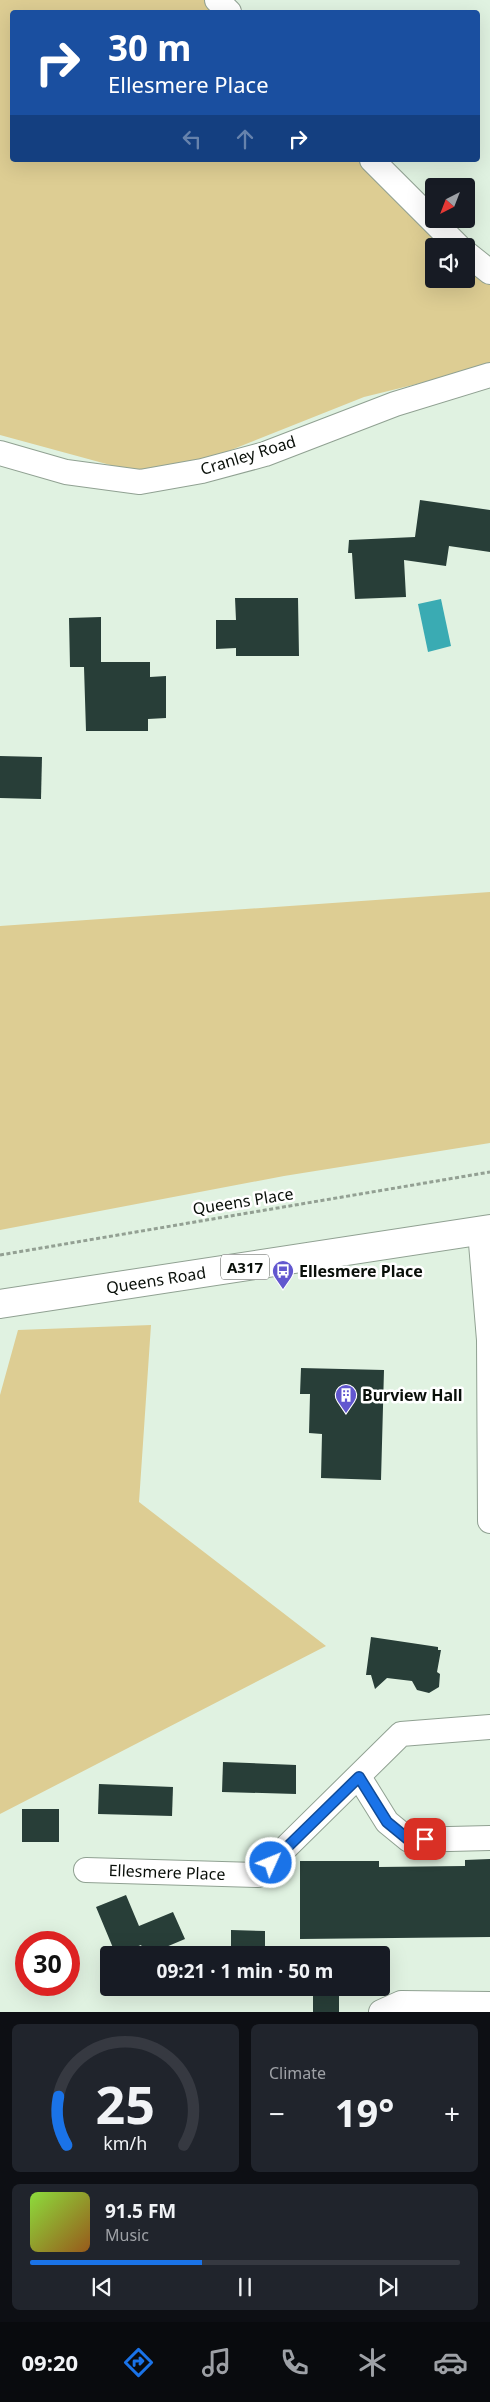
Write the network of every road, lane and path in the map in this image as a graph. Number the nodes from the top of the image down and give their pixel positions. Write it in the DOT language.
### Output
graph roads {
  1 [pos="217,0"];
  2 [pos="227,10"];
  3 [pos="374,162"];
  4 [pos="450,238"];
  5 [pos="475,260"];
  6 [pos="490,272"];
  7 [pos="490,375"];
  8 [pos="0,453"];
  9 [pos="490,1172"];
  10 [pos="485,1230"];
  11 [pos="0,1255"];
  12 [pos="0,1304"];
  13 [pos="490,1521"];
  14 [pos="490,1727"];
  15 [pos="359,1777"];
  16 [pos="490,1838"];
  17 [pos="86,1870"];
  18 [pos="490,2004"];
  19 [pos="381,2012"];
  1 -- 2 [label="street"];
  3 -- 4 [label="street"];
  5 -- 6 [label="street"];
  7 -- 8 [label="street, Cranley Road"];
  9 -- 11 [label="path, Queens Place"];
  10 -- 12 [label="main road, Queens Road / A317"];
  10 -- 13 [label="street"];
  14 -- 15 [label="street, Ellesmere Place"];
  15 -- 16 [label="street"];
  15 -- 17 [label="street, Ellesmere Place"];
  18 -- 19 [label="street"];
}
